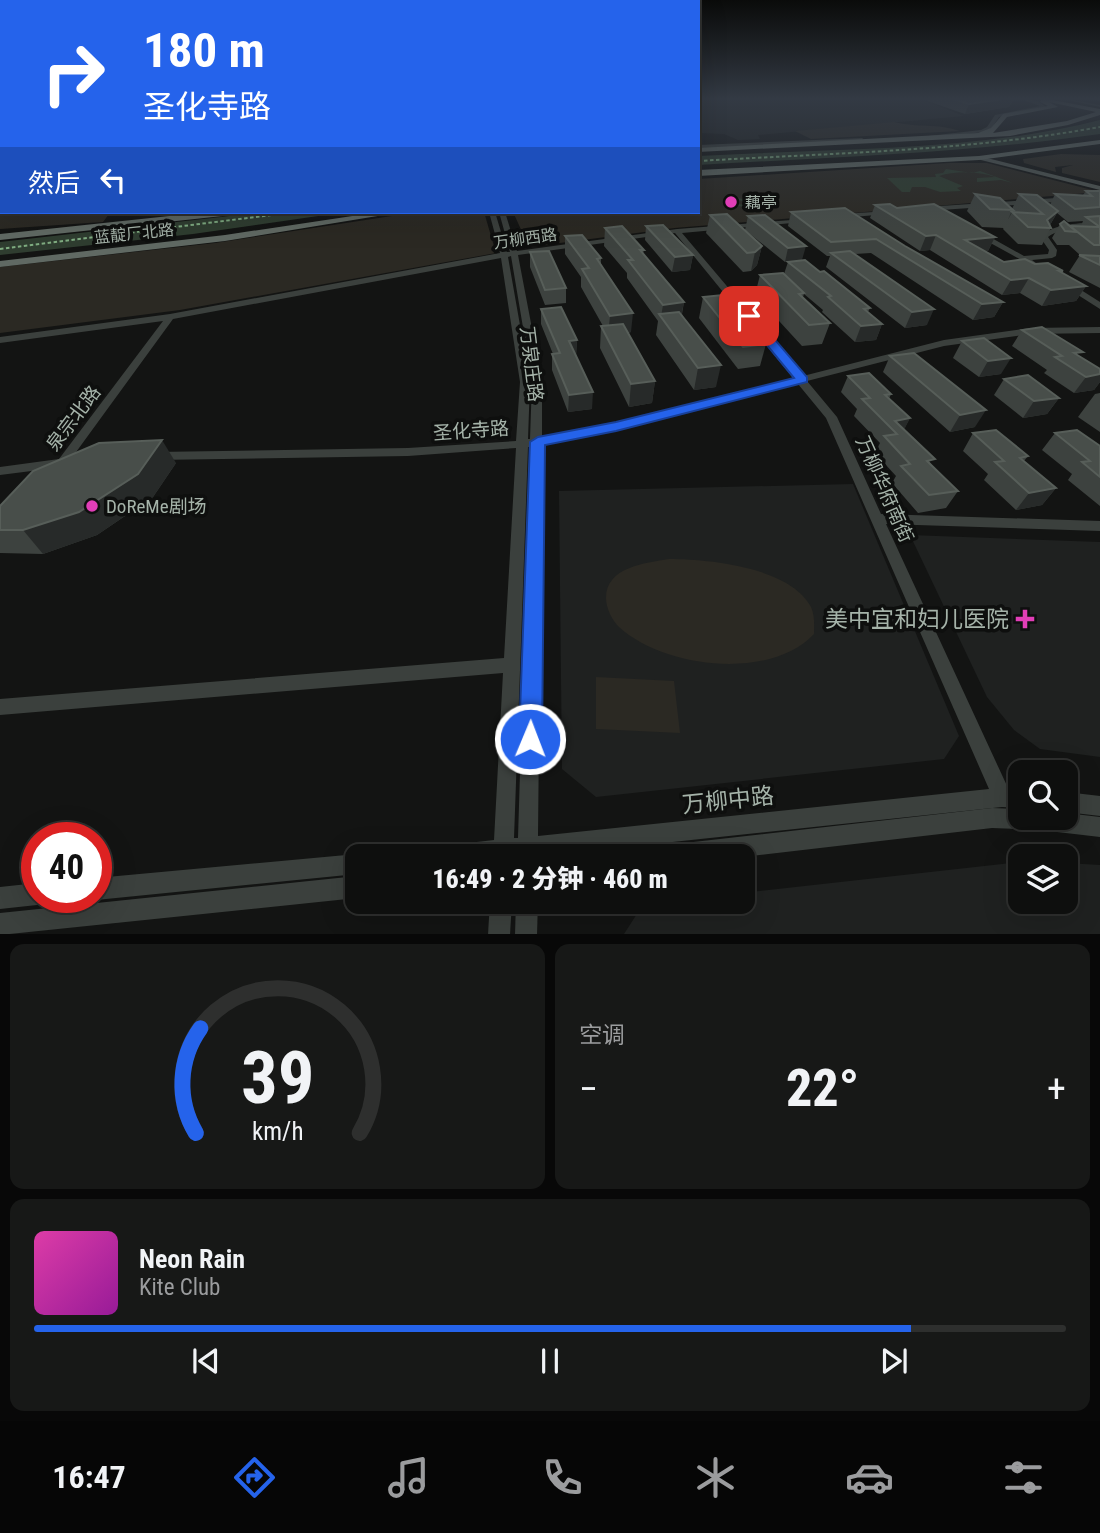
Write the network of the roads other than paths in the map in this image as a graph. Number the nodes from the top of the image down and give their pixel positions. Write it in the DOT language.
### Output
graph roads {
  1 [pos="815,142"];
  2 [pos="872,142"];
  3 [pos="1100,142"];
  4 [pos="700,149"];
  5 [pos="700,149"];
  6 [pos="1036,151"];
  7 [pos="1100,152"];
  8 [pos="994,156"];
  9 [pos="979,158"];
  10 [pos="700,173"];
  11 [pos="1100,187"];
  12 [pos="1100,197"];
  13 [pos="932,208"];
  14 [pos="920,209"];
  15 [pos="895,212"];
  16 [pos="213,214"];
  17 [pos="384,214"];
  18 [pos="493,214"];
  19 [pos="502,214"];
  20 [pos="944,215"];
  21 [pos="833,217"];
  22 [pos="807,220"];
  23 [pos="1100,224"];
  24 [pos="966,227"];
  25 [pos="677,231"];
  26 [pos="0,237"];
  27 [pos="509,254"];
  28 [pos="1022,259"];
  29 [pos="0,264"];
  30 [pos="1048,273"];
  31 [pos="1058,279"];
  32 [pos="1100,306"];
  33 [pos="170,317"];
  34 [pos="1100,330"];
  35 [pos="0,340"];
  36 [pos="803,380"];
  37 [pos="530,443"];
  38 [pos="144,457"];
  39 [pos="76,461"];
  40 [pos="63,462"];
  41 [pos="0,471"];
  42 [pos="47,481"];
  43 [pos="877,519"];
  44 [pos="1100,526"];
  45 [pos="513,665"];
  46 [pos="0,706"];
  47 [pos="1008,792"];
  48 [pos="1008,798"];
  49 [pos="1078,803"];
  50 [pos="1100,806"];
  51 [pos="1100,827"];
  52 [pos="504,844"];
  53 [pos="528,844"];
  54 [pos="600,844"];
  55 [pos="755,845"];
  56 [pos="345,865"];
  57 [pos="112,887"];
  58 [pos="345,888"];
  59 [pos="21,896"];
  60 [pos="0,898"];
  61 [pos="500,914"];
  62 [pos="527,914"];
  63 [pos="0,924"];
  64 [pos="499,934"];
  65 [pos="526,934"];
  1 -- 4 [label="street"];
  2 -- 5 [label="highway"];
  3 -- 6 [label="highway"];
  6 -- 7 [label="highway"];
  6 -- 8 [label="highway"];
  8 -- 9 [label="highway"];
  8 -- 11 [label="main road"];
  9 -- 10 [label="highway"];
  9 -- 11 [label="main road"];
  12 -- 13 [label="street"];
  13 -- 14 [label="street"];
  13 -- 20 [label="street"];
  15 -- 21 [label="street"];
  16 -- 26 [label="highway, 蓝靛厂北路"];
  17 -- 29 [label="highway, 蓝靛厂北路"];
  18 -- 27 [label="street, 万泉庄路"];
  19 -- 27 [label="street, 万泉庄路"];
  22 -- 25 [label="street, 万柳西路"];
  23 -- 28 [label="street"];
  24 -- 28 [label="street"];
  25 -- 27 [label="street, 万柳西路"];
  25 -- 36 [label="street, 万柳华府南街"];
  27 -- 33 [label="street, 万柳西路"];
  27 -- 37 [label="street, 万泉庄路"];
  28 -- 30 [label="street"];
  31 -- 32 [label="street"];
  33 -- 35 [label="street, 万柳西路"];
  33 -- 40 [label="street, 泉宗北路"];
  34 -- 36 [label="street, 圣化寺路"];
  36 -- 37 [label="street, 圣化寺路"];
  36 -- 43 [label="street, 万柳华府南街"];
  37 -- 38 [label="street, 圣化寺路"];
  37 -- 45 [label="street, 万泉庄路"];
  37 -- 53 [label="street, 万泉庄路"];
  39 -- 40 [label="street"];
  40 -- 41 [label="street"];
  40 -- 42 [label="street, 泉宗北路"];
  43 -- 44 [label="street"];
  43 -- 47 [label="street, 万柳华府南街"];
  45 -- 46 [label="street"];
  45 -- 52 [label="street, 万泉庄路"];
  48 -- 54 [label="street, 万柳中路"];
  49 -- 50 [label="street"];
  51 -- 55 [label="street"];
  56 -- 57 [label="street"];
  58 -- 63 [label="street"];
  59 -- 60 [label="street"];
  61 -- 64 [label="street"];
  62 -- 65 [label="street"];
}
